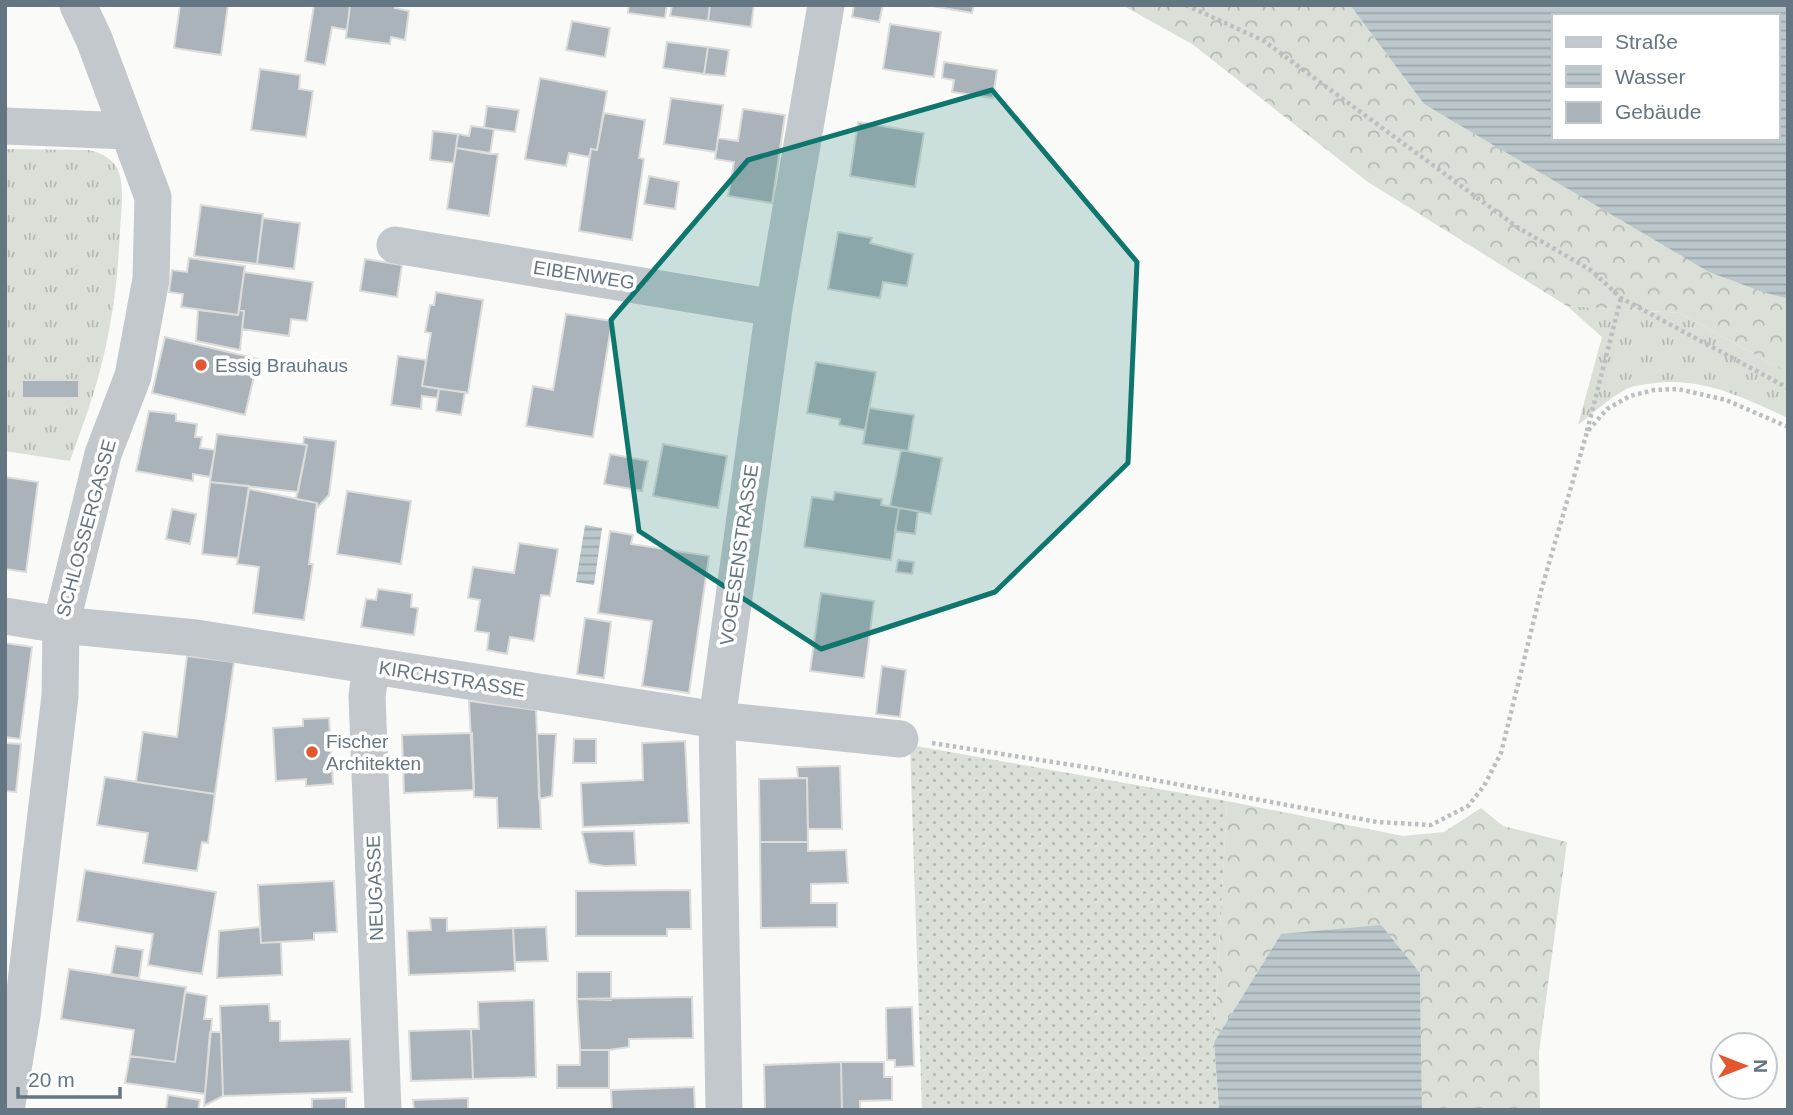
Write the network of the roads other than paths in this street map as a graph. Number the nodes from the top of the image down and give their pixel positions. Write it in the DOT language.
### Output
graph roads {
  1 [pos="79,5"];
  2 [pos="826,5"];
  3 [pos="5,126"];
  4 [pos="128,131"];
  5 [pos="395,245"];
  6 [pos="774,308"];
  7 [pos="5,616"];
  8 [pos="61,625"];
  9 [pos="371,667"];
  10 [pos="717,720"];
  11 [pos="900,739"];
  12 [pos="6,1110"];
  13 [pos="383,1110"];
  14 [pos="723,1110"];
  1 -- 4 [label="street, SCHLOSSERGASSE"];
  2 -- 6 [label="street, VOGESENSTRASSE"];
  3 -- 4 [label="street"];
  4 -- 8 [label="street, SCHLOSSERGASSE"];
  5 -- 6 [label="street, EIBENWEG"];
  6 -- 10 [label="street, VOGESENSTRASSE"];
  7 -- 8 [label="street, KIRCHSTRASSE"];
  8 -- 9 [label="street, KIRCHSTRASSE"];
  8 -- 12 [label="street, SCHLOSSERGASSE"];
  9 -- 10 [label="street, KIRCHSTRASSE"];
  9 -- 13 [label="street, NEUGASSE"];
  10 -- 11 [label="street, KIRCHSTRASSE"];
  10 -- 14 [label="street, VOGESENSTRASSE"];
}
